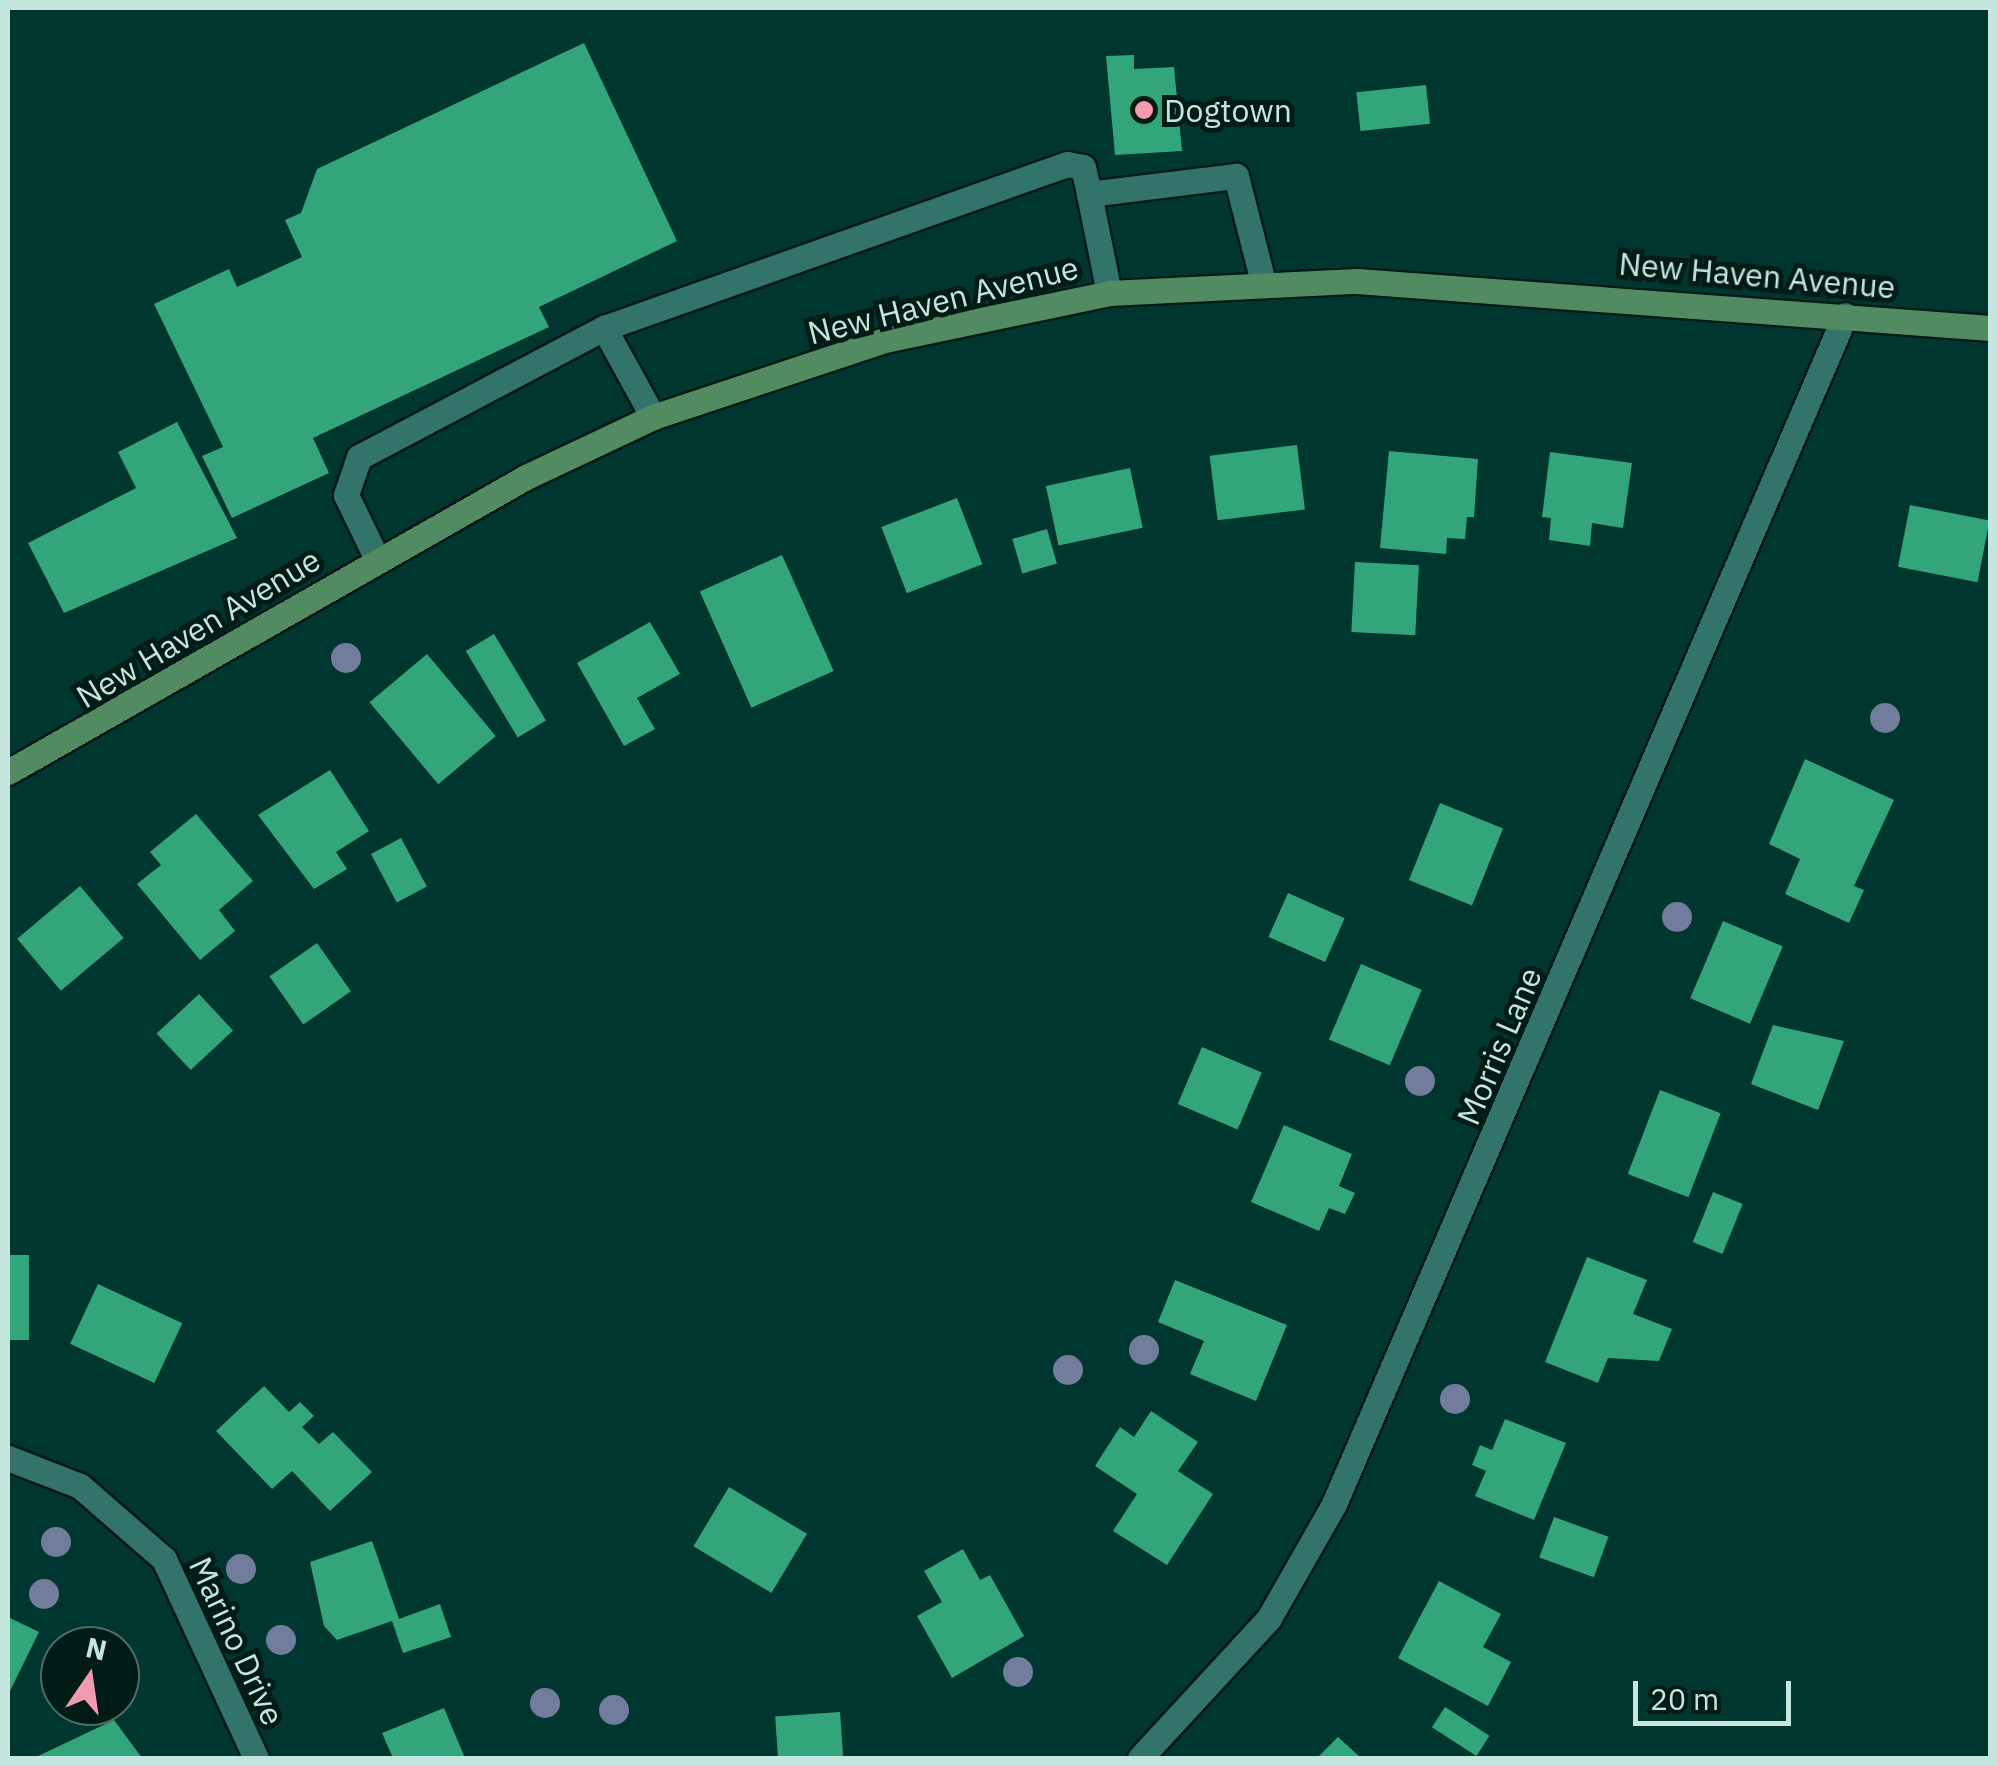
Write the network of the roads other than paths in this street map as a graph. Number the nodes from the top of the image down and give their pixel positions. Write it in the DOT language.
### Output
graph roads {
  1 [pos="1089,194"];
  2 [pos="1263,282"];
  3 [pos="1109,292"];
  4 [pos="1845,314"];
  5 [pos="604,328"];
  6 [pos="1990,328"];
  7 [pos="653,416"];
  8 [pos="377,559"];
  9 [pos="8,772"];
  10 [pos="8,1458"];
  11 [pos="256,1758"];
  12 [pos="1140,1758"];
  1 -- 2 [label="street"];
  1 -- 3 [label="street"];
  1 -- 5 [label="street"];
  2 -- 3 [label="main road, New Haven Avenue"];
  2 -- 4 [label="main road, New Haven Avenue"];
  3 -- 7 [label="main road, New Haven Avenue"];
  4 -- 6 [label="main road, New Haven Avenue"];
  4 -- 12 [label="street, Morris Lane"];
  5 -- 7 [label="street"];
  5 -- 8 [label="street"];
  7 -- 8 [label="main road, New Haven Avenue"];
  8 -- 9 [label="main road, New Haven Avenue"];
  10 -- 11 [label="street, Marino Drive"];
}
